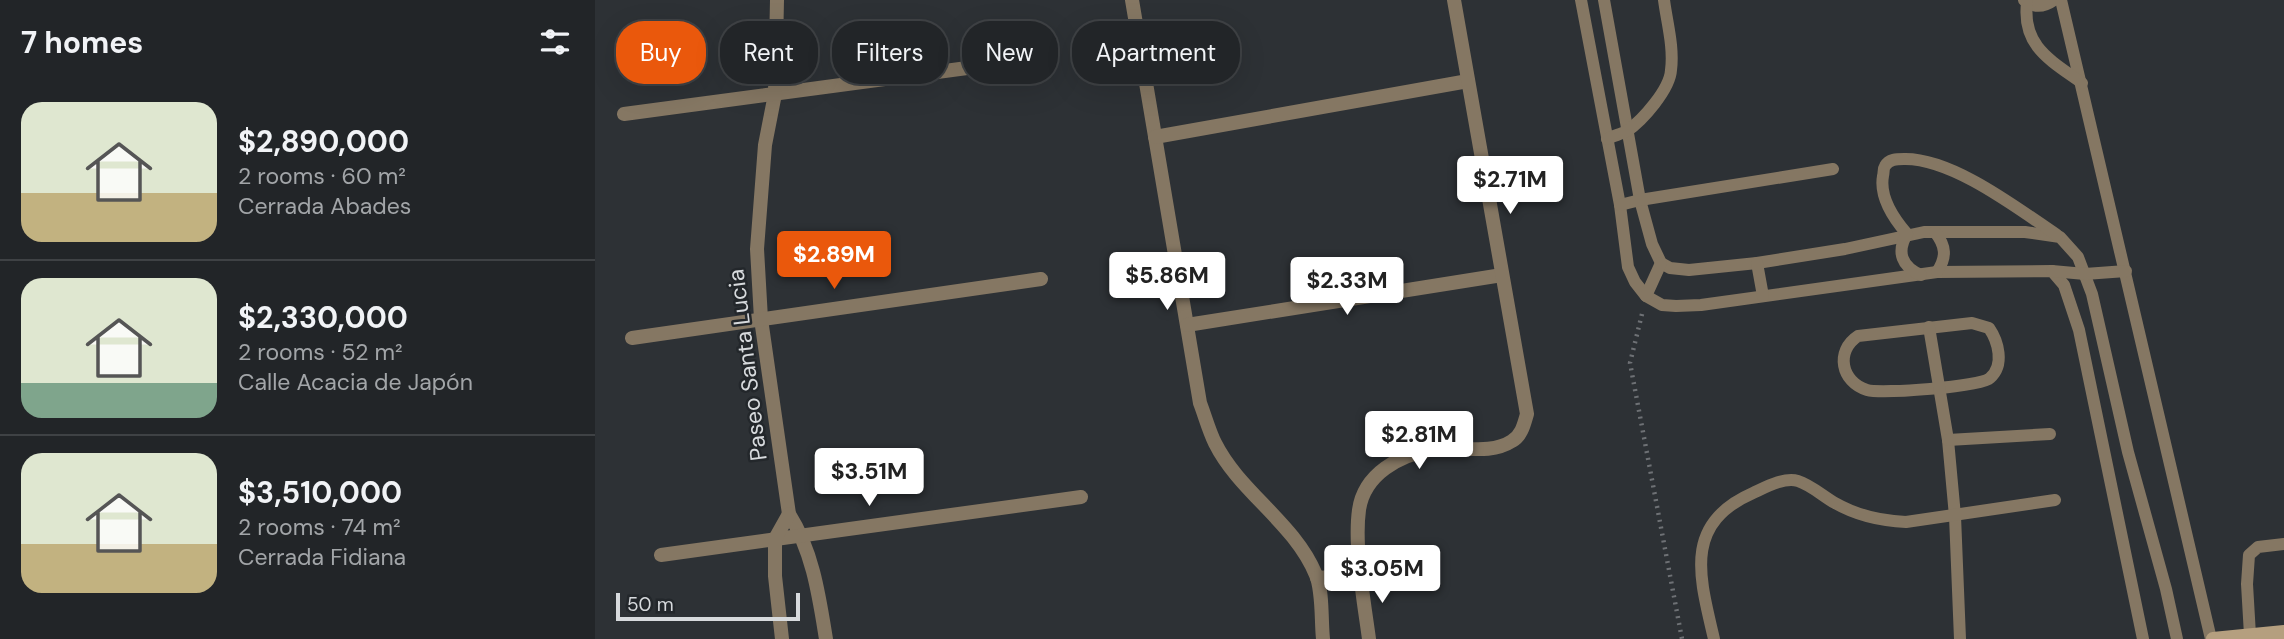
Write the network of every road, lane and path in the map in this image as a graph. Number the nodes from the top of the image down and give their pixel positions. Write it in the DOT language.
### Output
graph roads {
  1 [pos="778,0"];
  2 [pos="1132,0"];
  3 [pos="1454,0"];
  4 [pos="1581,0"];
  5 [pos="1604,0"];
  6 [pos="1664,0"];
  7 [pos="2054,0"];
  8 [pos="2061,0"];
  9 [pos="2026,1"];
  10 [pos="962,69"];
  11 [pos="1468,81"];
  12 [pos="2082,83"];
  13 [pos="775,94"];
  14 [pos="624,114"];
  15 [pos="1627,131"];
  16 [pos="1155,137"];
  17 [pos="1607,139"];
  18 [pos="1833,169"];
  19 [pos="1640,200"];
  20 [pos="1620,205"];
  21 [pos="1935,232"];
  22 [pos="1907,234"];
  23 [pos="2060,237"];
  24 [pos="1661,263"];
  25 [pos="1757,263"];
  26 [pos="2052,271"];
  27 [pos="2126,271"];
  28 [pos="1937,272"];
  29 [pos="2085,274"];
  30 [pos="1502,275"];
  31 [pos="1921,275"];
  32 [pos="1041,279"];
  33 [pos="1646,296"];
  34 [pos="1763,296"];
  35 [pos="761,319"];
  36 [pos="1187,325"];
  37 [pos="1929,327"];
  38 [pos="632,338"];
  39 [pos="1939,388"];
  40 [pos="2050,434"];
  41 [pos="1948,439"];
  42 [pos="1081,497"];
  43 [pos="2055,500"];
  44 [pos="789,514"];
  45 [pos="1955,516"];
  46 [pos="802,535"];
  47 [pos="775,539"];
  48 [pos="2284,544"];
  49 [pos="661,555"];
  50 [pos="1361,575"];
  51 [pos="1317,578"];
  52 [pos="2284,632"];
  53 [pos="2250,635"];
  54 [pos="782,639"];
  55 [pos="827,639"];
  56 [pos="1323,639"];
  57 [pos="1369,639"];
  58 [pos="1682,639"];
  59 [pos="1714,639"];
  60 [pos="1960,639"];
  61 [pos="2143,639"];
  62 [pos="2177,639"];
  63 [pos="2212,639"];
  1 -- 13 [label="street, Paseo Santa Lucia"];
  2 -- 16 [label="street"];
  3 -- 11 [label="street"];
  4 -- 17 [label="lane"];
  5 -- 15 [label="lane"];
  6 -- 15 [label="lane"];
  7 -- 9 [label="lane"];
  8 -- 12 [label="lane"];
  9 -- 12 [label="lane"];
  10 -- 13 [label="street"];
  11 -- 16 [label="street"];
  11 -- 30 [label="street"];
  12 -- 27 [label="lane"];
  13 -- 14 [label="street"];
  13 -- 35 [label="street, Paseo Santa Lucia"];
  15 -- 17 [label="lane"];
  15 -- 19 [label="lane"];
  16 -- 36 [label="street"];
  17 -- 20 [label="lane"];
  18 -- 19 [label="lane"];
  19 -- 20 [label="lane"];
  19 -- 24 [label="lane"];
  20 -- 33 [label="lane"];
  21 -- 22 [label="lane"];
  21 -- 23 [label="lane"];
  21 -- 28 [label="lane"];
  22 -- 23 [label="lane"];
  22 -- 25 [label="lane"];
  22 -- 31 [label="lane"];
  23 -- 29 [label="lane"];
  24 -- 25 [label="lane"];
  24 -- 33 [label="lane"];
  25 -- 34 [label="lane"];
  26 -- 28 [label="lane"];
  26 -- 29 [label="lane"];
  26 -- 61 [label="lane"];
  27 -- 29 [label="lane"];
  27 -- 63 [label="lane"];
  28 -- 31 [label="lane"];
  29 -- 62 [label="lane"];
  30 -- 36 [label="street"];
  30 -- 50 [label="street"];
  31 -- 34 [label="lane"];
  32 -- 35 [label="street"];
  33 -- 34 [label="lane"];
  33 -- 58 [label="path"];
  35 -- 38 [label="street"];
  35 -- 44 [label="street, Paseo Santa Lucia"];
  36 -- 51 [label="street"];
  37 -- 39 [label="lane"];
  37 -- 39 [label="lane"];
  37 -- 39 [label="lane"];
  39 -- 41 [label="lane"];
  40 -- 41 [label="lane"];
  41 -- 45 [label="lane"];
  42 -- 46 [label="street"];
  43 -- 45 [label="lane"];
  44 -- 46 [label="street, Paseo Santa Lucia"];
  44 -- 47 [label="street"];
  45 -- 59 [label="lane"];
  45 -- 60 [label="lane"];
  46 -- 47 [label="street"];
  46 -- 55 [label="street, Paseo Santa Lucia"];
  47 -- 49 [label="street"];
  47 -- 54 [label="street"];
  48 -- 53 [label="lane"];
  50 -- 51 [label="street"];
  50 -- 57 [label="street"];
  51 -- 56 [label="street"];
  52 -- 53 [label="main road"];
  53 -- 63 [label="main road"];
}
